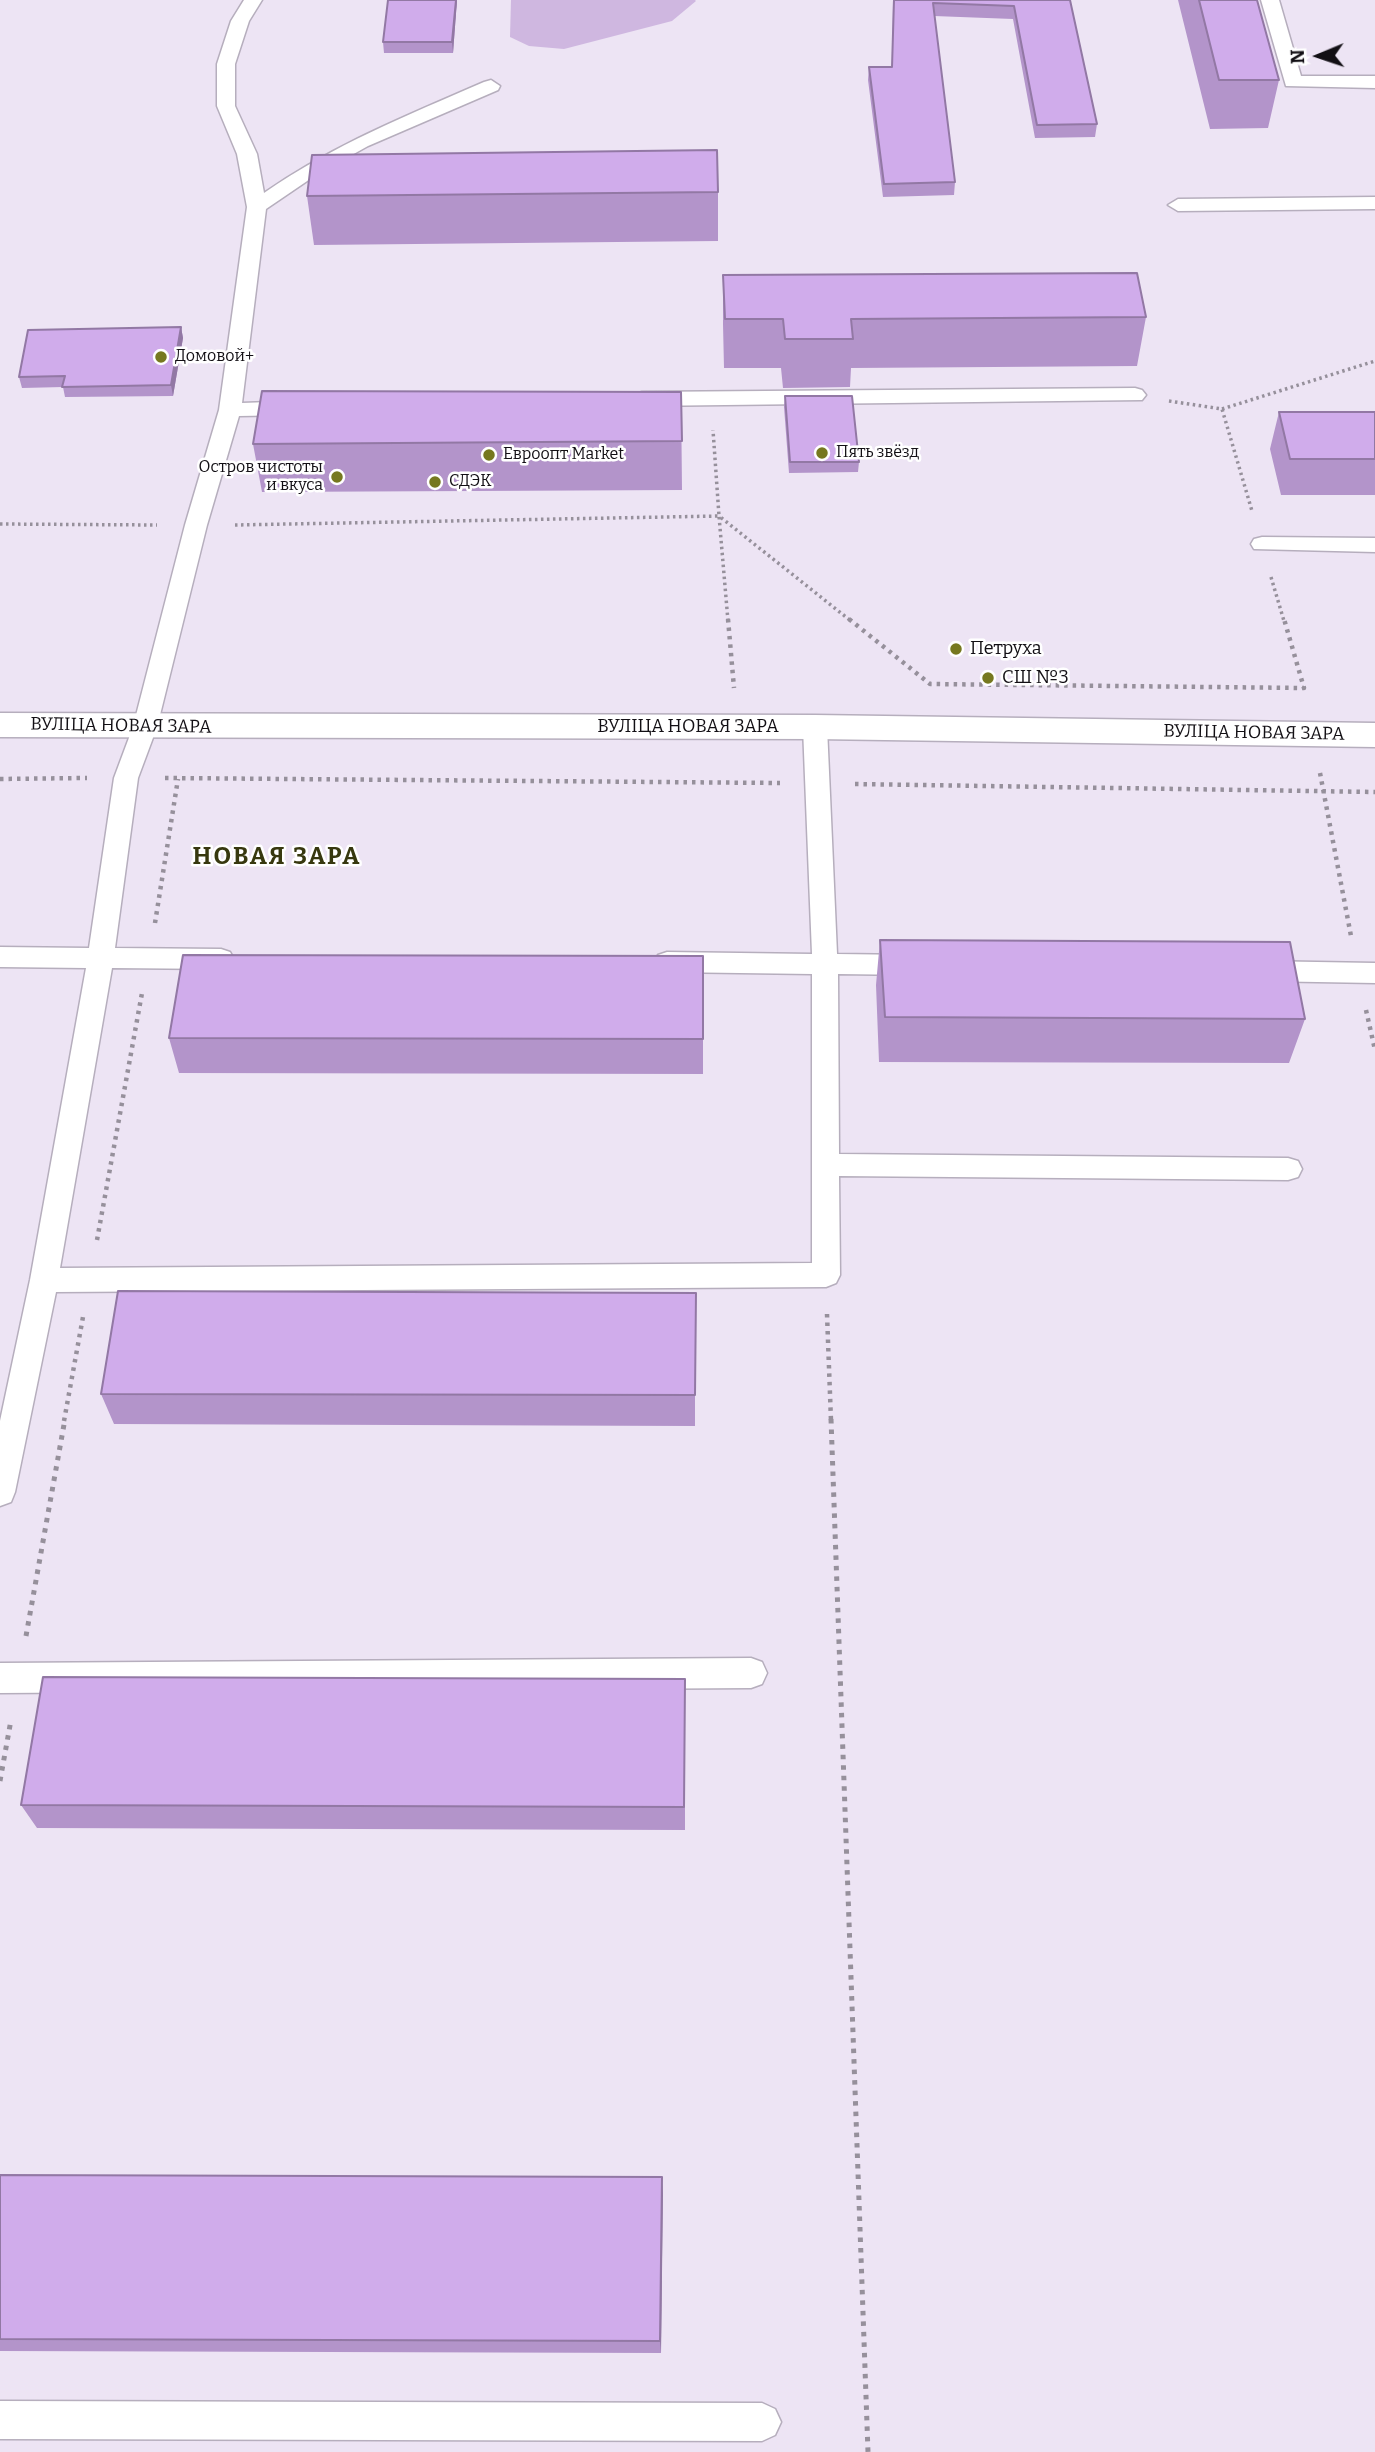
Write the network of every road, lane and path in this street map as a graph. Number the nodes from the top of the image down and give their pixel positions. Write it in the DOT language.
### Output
graph roads {
  1 [pos="253,0"];
  2 [pos="1270,0"];
  3 [pos="1375,82"];
  4 [pos="491,86"];
  5 [pos="324,188"];
  6 [pos="283,189"];
  7 [pos="1375,203"];
  8 [pos="1178,205"];
  9 [pos="257,207"];
  10 [pos="1375,361"];
  11 [pos="1135,395"];
  12 [pos="710,397"];
  13 [pos="628,400"];
  14 [pos="312,408"];
  15 [pos="1222,409"];
  16 [pos="230,410"];
  17 [pos="719,516"];
  18 [pos="0,524"];
  19 [pos="196,525"];
  20 [pos="1262,544"];
  21 [pos="1375,545"];
  22 [pos="0,725"];
  23 [pos="145,727"];
  24 [pos="738,727"];
  25 [pos="815,727"];
  26 [pos="1313,734"];
  27 [pos="1375,735"];
  28 [pos="125,778"];
  29 [pos="0,779"];
  30 [pos="820,783"];
  31 [pos="1324,792"];
  32 [pos="1375,792"];
  33 [pos="100,956"];
  34 [pos="0,957"];
  35 [pos="246,959"];
  36 [pos="646,962"];
  37 [pos="825,963"];
  38 [pos="935,965"];
  39 [pos="1236,971"];
  40 [pos="1367,973"];
  41 [pos="1375,1050"];
  42 [pos="825,1165"];
  43 [pos="1288,1170"];
  44 [pos="826,1275"];
  45 [pos="44,1280"];
  46 [pos="0,1492"];
  47 [pos="751,1673"];
  48 [pos="0,1678"];
  49 [pos="0,2420"];
  50 [pos="762,2422"];
  51 [pos="868,2452"];
  1 -- 9 [label="lane"];
  2 -- 3 [label="lane"];
  4 -- 6 [label="lane"];
  5 -- 6 [label="lane"];
  6 -- 9 [label="lane"];
  7 -- 8 [label="lane"];
  9 -- 16 [label="lane"];
  10 -- 15 [label="path"];
  11 -- 12 [label="lane"];
  11 -- 15 [label="path"];
  12 -- 13 [label="lane"];
  12 -- 17 [label="path"];
  14 -- 16 [label="lane"];
  15 -- 20 [label="path"];
  16 -- 19 [label="lane"];
  17 -- 19 [label="path"];
  17 -- 20 [label="path"];
  17 -- 24 [label="path"];
  18 -- 19 [label="path"];
  19 -- 23 [label="lane"];
  20 -- 21 [label="lane"];
  22 -- 23 [label="street, ВУЛІЦА НОВАЯ ЗАРА"];
  23 -- 24 [label="street, ВУЛІЦА НОВАЯ ЗАРА"];
  23 -- 28 [label="lane"];
  24 -- 25 [label="street, ВУЛІЦА НОВАЯ ЗАРА"];
  25 -- 26 [label="street, ВУЛІЦА НОВАЯ ЗАРА"];
  25 -- 30 [label="lane"];
  26 -- 27 [label="street, ВУЛІЦА НОВАЯ ЗАРА"];
  26 -- 31 [label="path"];
  28 -- 29 [label="path"];
  28 -- 30 [label="path"];
  28 -- 33 [label="lane"];
  30 -- 31 [label="path"];
  30 -- 37 [label="lane"];
  31 -- 32 [label="path"];
  31 -- 40 [label="path"];
  33 -- 34 [label="lane"];
  33 -- 35 [label="lane"];
  33 -- 45 [label="lane"];
  36 -- 37 [label="lane"];
  37 -- 38 [label="lane"];
  37 -- 42 [label="lane"];
  39 -- 40 [label="lane"];
  40 -- 41 [label="path"];
  42 -- 43 [label="lane"];
  42 -- 44 [label="lane"];
  44 -- 45 [label="lane"];
  44 -- 51 [label="path"];
  45 -- 46 [label="lane"];
  47 -- 48 [label="lane"];
  49 -- 50 [label="lane"];
}
